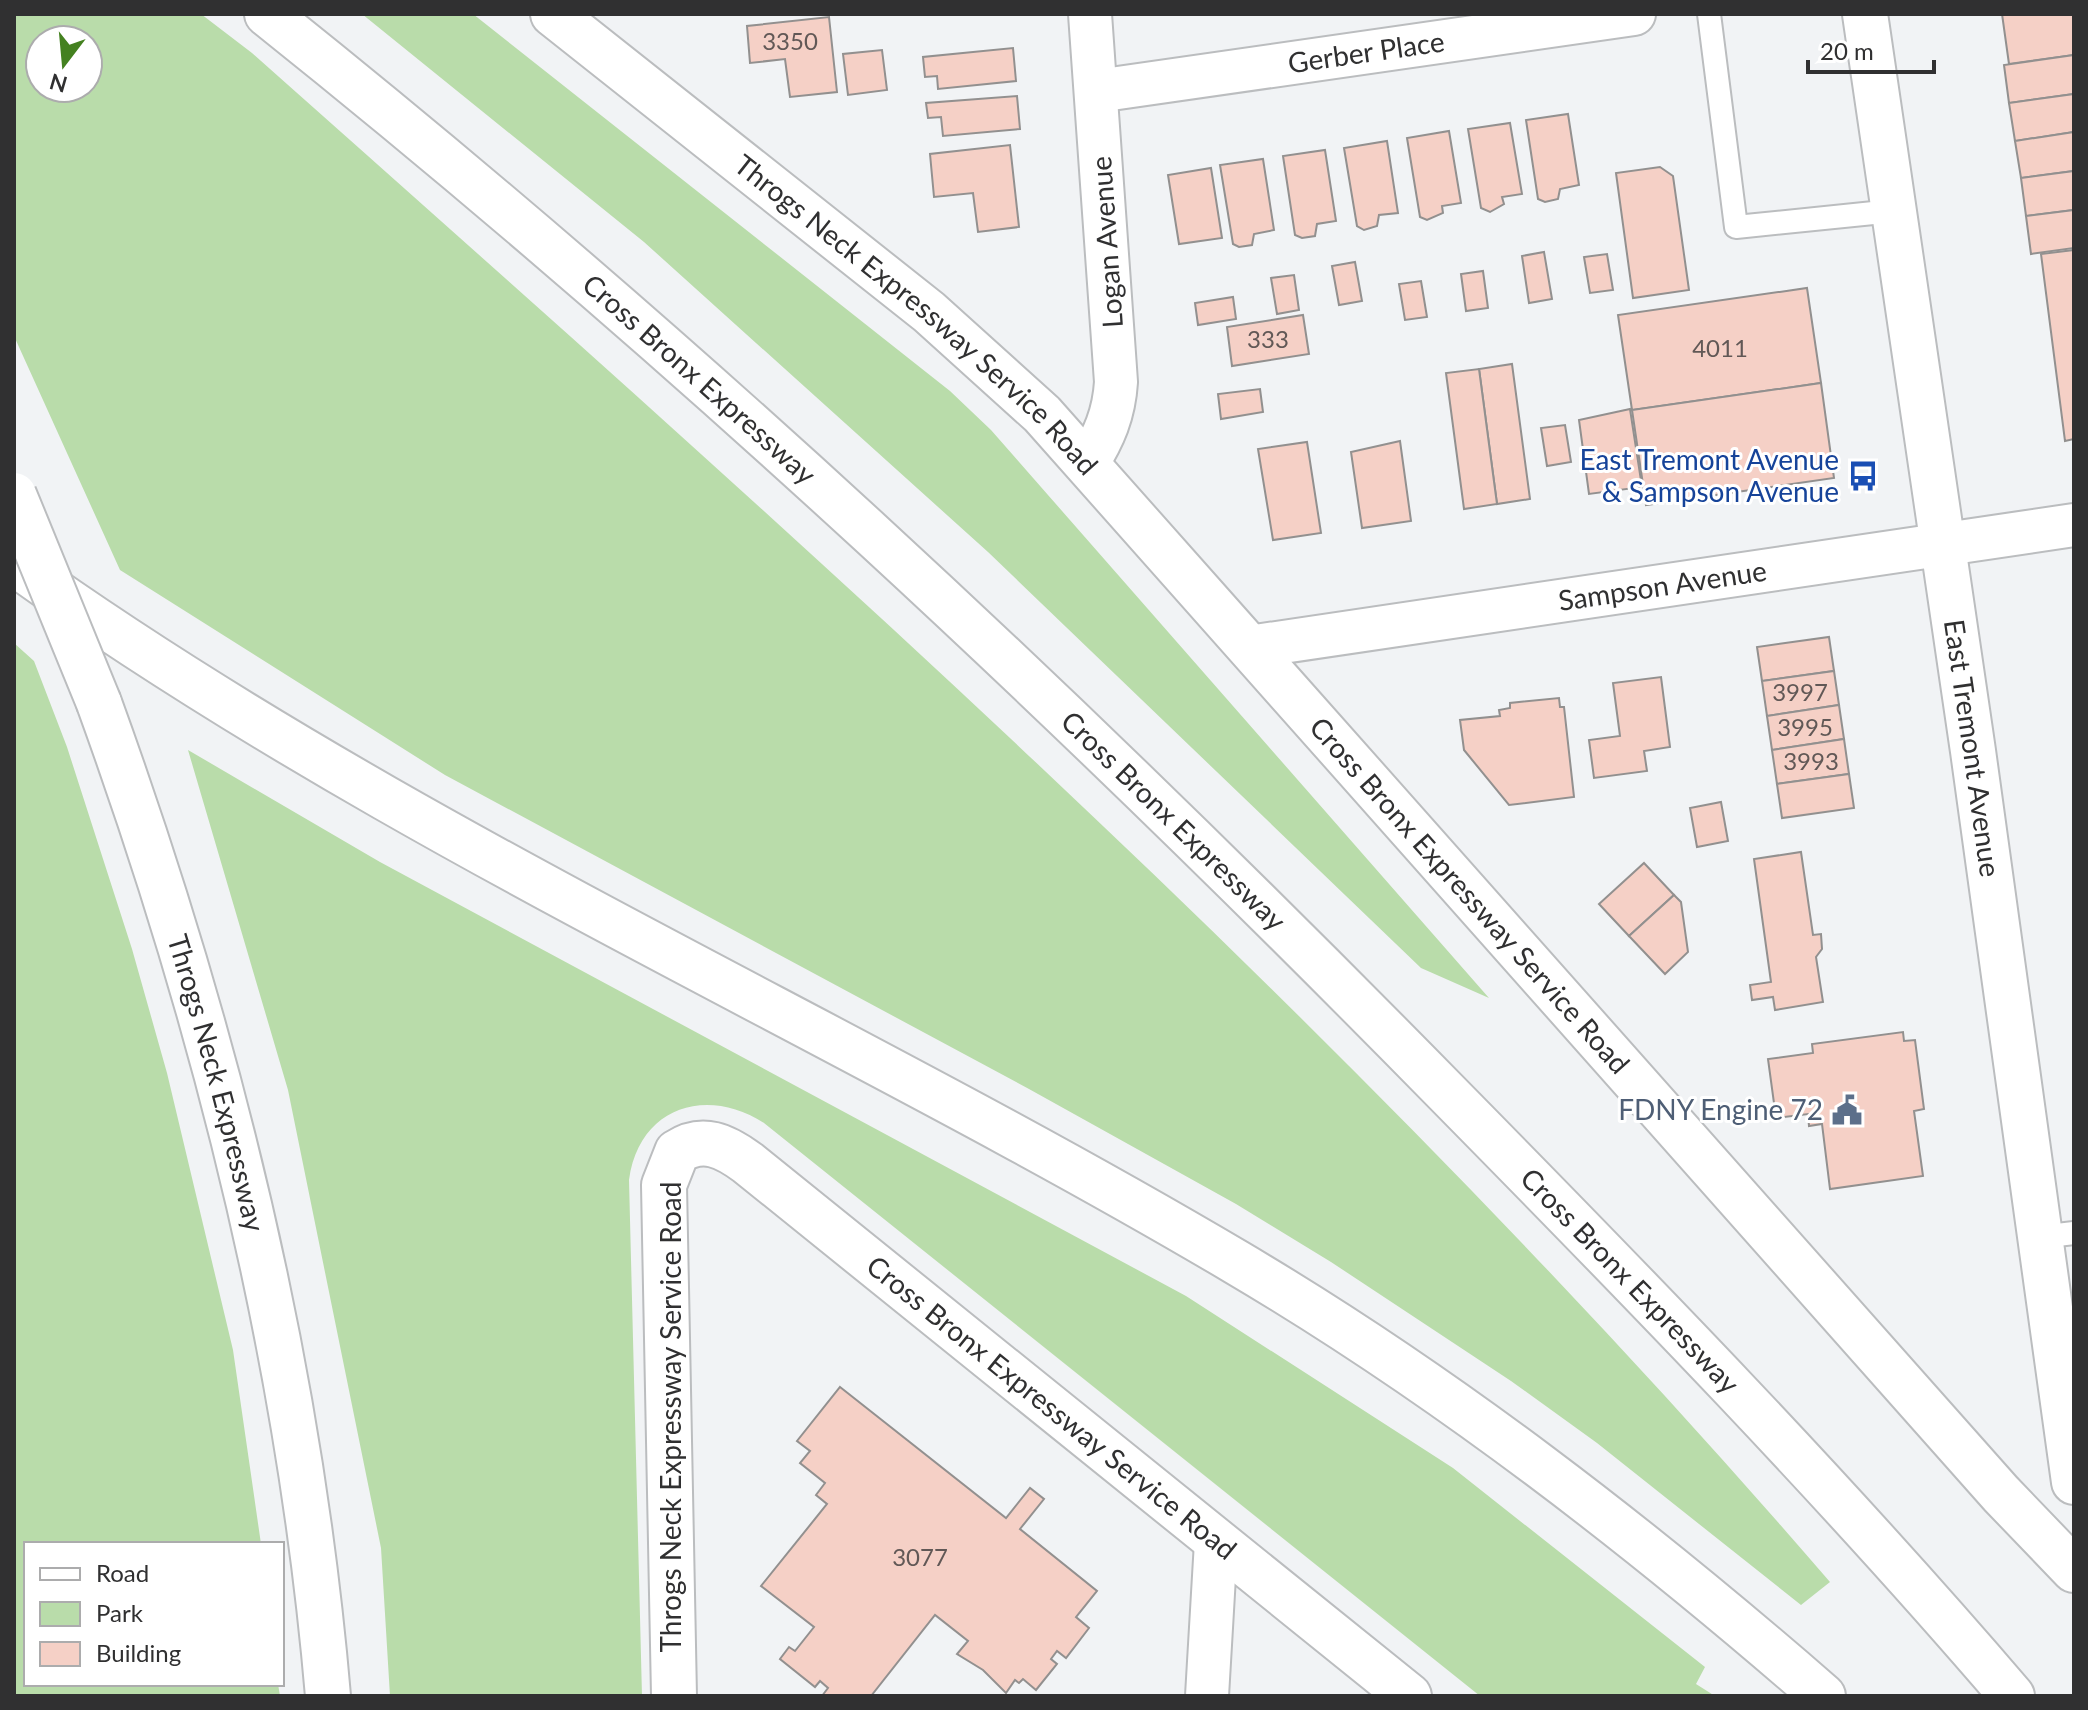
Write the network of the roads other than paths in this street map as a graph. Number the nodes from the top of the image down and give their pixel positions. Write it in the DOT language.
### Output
graph roads {
  1 [pos="267,14"];
  2 [pos="553,14"];
  3 [pos="1090,14"];
  4 [pos="1634,14"];
  5 [pos="1709,14"];
  6 [pos="1865,14"];
  7 [pos="1097,91"];
  8 [pos="1893,211"];
  9 [pos="1087,464"];
  10 [pos="14,495"];
  11 [pos="2074,525"];
  12 [pos="1942,545"];
  13 [pos="14,563"];
  14 [pos="1249,647"];
  15 [pos="687,1146"];
  16 [pos="2057,1235"];
  17 [pos="2074,1482"];
  18 [pos="1216,1542"];
  19 [pos="2074,1570"];
  20 [pos="328,1696"];
  21 [pos="674,1696"];
  22 [pos="1207,1696"];
  23 [pos="1409,1696"];
  24 [pos="1823,1696"];
  25 [pos="2012,1696"];
  1 -- 25 [label="main road, Cross Bronx Expressway"];
  2 -- 9 [label="main road, Throgs Neck Expressway Service Road"];
  3 -- 7 [label="street, Logan Avenue"];
  4 -- 7 [label="street, Gerber Place"];
  5 -- 8 [label="lane"];
  6 -- 8 [label="main road, East Tremont Avenue"];
  7 -- 9 [label="street, Logan Avenue"];
  8 -- 12 [label="main road, East Tremont Avenue"];
  9 -- 14 [label="main road, Throgs Neck Expressway Service Road"];
  10 -- 20 [label="main road, Throgs Neck Expressway, bridge"];
  11 -- 12 [label="street, Sampson Avenue"];
  12 -- 14 [label="street, Sampson Avenue"];
  12 -- 16 [label="main road, East Tremont Avenue"];
  13 -- 24 [label="main road"];
  14 -- 19 [label="main road, Cross Bronx Expressway Service Road"];
  15 -- 18 [label="main road, Cross Bronx Expressway Service Road"];
  15 -- 21 [label="main road, Throgs Neck Expressway Service Road"];
  16 -- 17 [label="main road, East Tremont Avenue"];
  18 -- 22 [label="street"];
  18 -- 23 [label="main road, Cross Bronx Expressway Service Road"];
}
